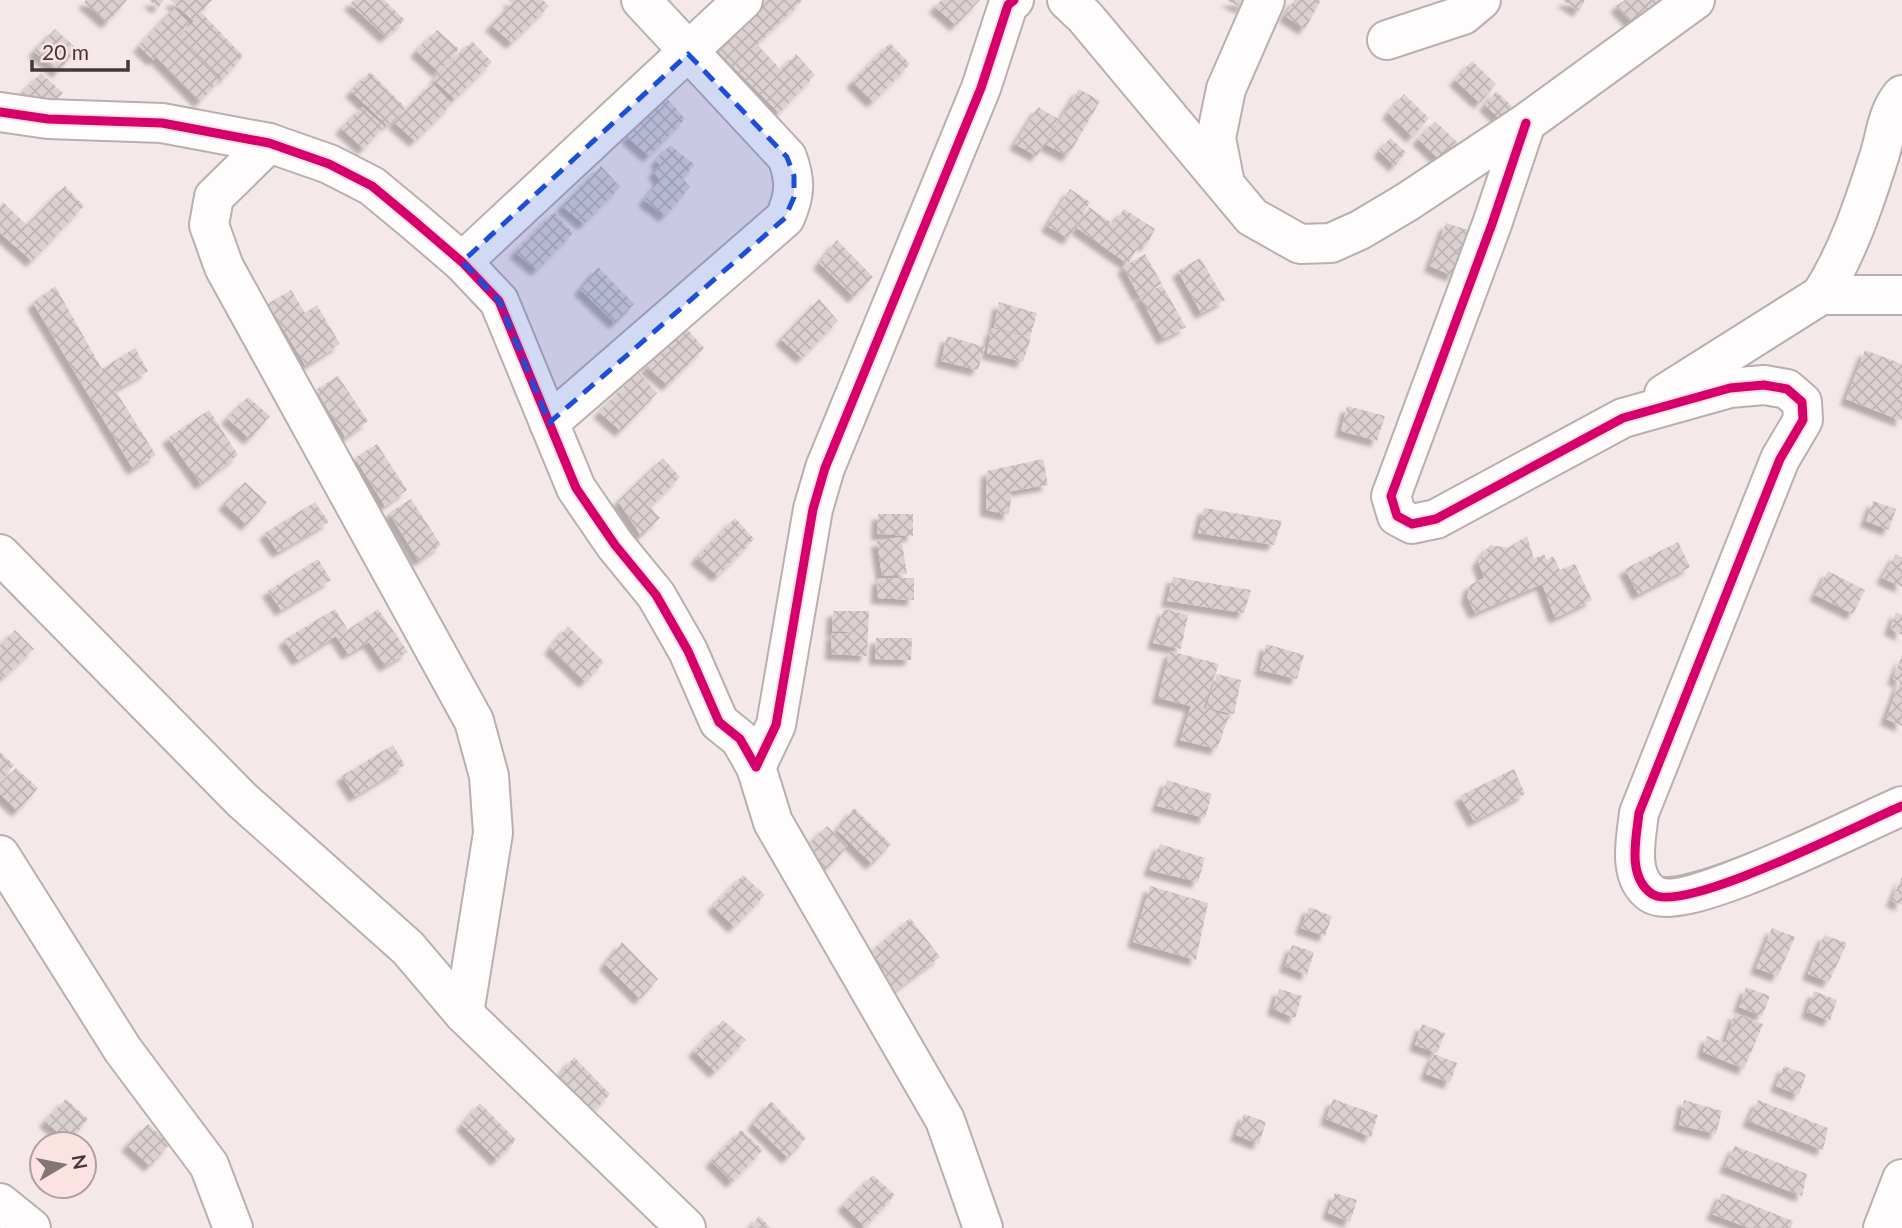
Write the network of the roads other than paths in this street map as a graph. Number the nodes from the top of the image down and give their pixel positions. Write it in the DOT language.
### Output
graph roads {
  1 [pos="641,0"];
  2 [pos="743,0"];
  3 [pos="1014,0"];
  4 [pos="1265,0"];
  5 [pos="1481,0"];
  6 [pos="1695,0"];
  7 [pos="1083,6"];
  8 [pos="1387,40"];
  9 [pos="688,54"];
  10 [pos="1902,95"];
  11 [pos="0,112"];
  12 [pos="1526,123"];
  13 [pos="269,143"];
  14 [pos="1226,187"];
  15 [pos="462,262"];
  16 [pos="1821,295"];
  17 [pos="1902,295"];
  18 [pos="1623,418"];
  19 [pos="549,424"];
  20 [pos="0,554"];
  21 [pos="756,767"];
  22 [pos="1902,806"];
  23 [pos="0,855"];
  24 [pos="464,1014"];
  25 [pos="1902,1179"];
  26 [pos="0,1203"];
  27 [pos="31,1228"];
  28 [pos="233,1228"];
  29 [pos="686,1228"];
  30 [pos="983,1228"];
  31 [pos="1883,1228"];
  1 -- 9 [label="street"];
  2 -- 9 [label="street"];
  3 -- 21 [label="street"];
  4 -- 14 [label="street"];
  5 -- 8 [label="street"];
  6 -- 12 [label="street"];
  7 -- 14 [label="street"];
  9 -- 15 [label="street"];
  9 -- 19 [label="street"];
  10 -- 16 [label="street"];
  11 -- 13 [label="street"];
  12 -- 14 [label="street"];
  12 -- 18 [label="street"];
  13 -- 15 [label="street"];
  13 -- 24 [label="street"];
  15 -- 19 [label="street"];
  16 -- 17 [label="street"];
  16 -- 18 [label="street"];
  18 -- 22 [label="street"];
  19 -- 21 [label="street"];
  20 -- 24 [label="street"];
  21 -- 30 [label="street"];
  23 -- 28 [label="street"];
  24 -- 29 [label="street"];
  25 -- 31 [label="street"];
  26 -- 27 [label="street"];
}
